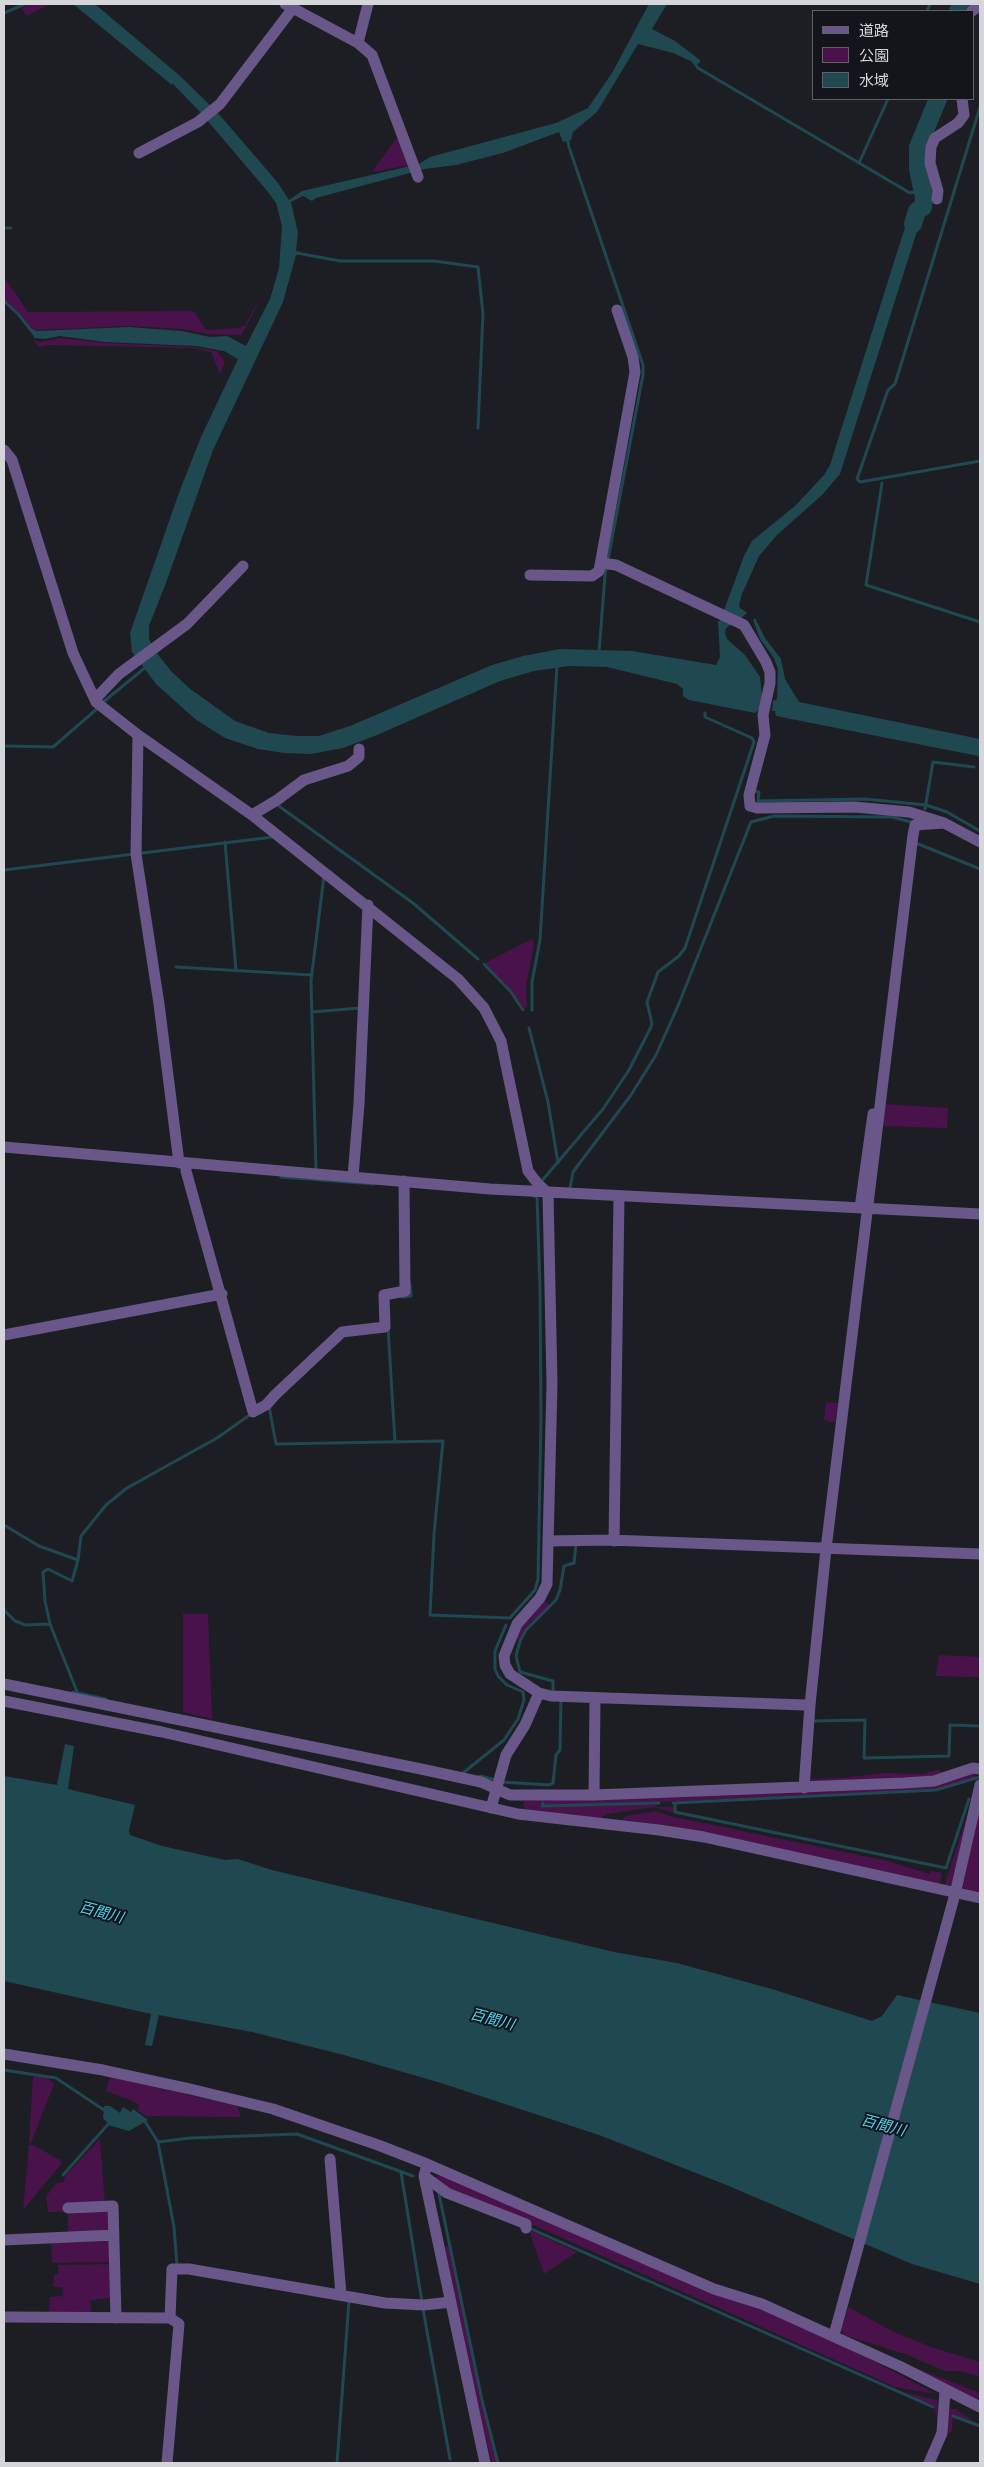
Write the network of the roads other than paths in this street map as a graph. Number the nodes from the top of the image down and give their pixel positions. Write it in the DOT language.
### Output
graph roads {
  1 [pos="368,4"];
  2 [pos="289,6"];
  3 [pos="358,43"];
  4 [pos="962,100"];
  5 [pos="139,153"];
  6 [pos="418,177"];
  7 [pos="937,199"];
  8 [pos="617,310"];
  9 [pos="6,455"];
  10 [pos="605,563"];
  11 [pos="243,566"];
  12 [pos="530,575"];
  13 [pos="98,704"];
  14 [pos="138,735"];
  15 [pos="359,749"];
  16 [pos="253,814"];
  17 [pos="944,823"];
  18 [pos="980,842"];
  19 [pos="367,907"];
  20 [pos="874,1107"];
  21 [pos="4,1147"];
  22 [pos="184,1166"];
  23 [pos="353,1178"];
  24 [pos="404,1180"];
  25 [pos="548,1196"];
  26 [pos="619,1199"];
  27 [pos="864,1208"];
  28 [pos="980,1214"];
  29 [pos="222,1294"];
  30 [pos="4,1335"];
  31 [pos="610,1540"];
  32 [pos="549,1541"];
  33 [pos="826,1549"];
  34 [pos="980,1554"];
  35 [pos="4,1684"];
  36 [pos="539,1693"];
  37 [pos="595,1700"];
  38 [pos="4,1701"];
  39 [pos="805,1705"];
  40 [pos="980,1769"];
  41 [pos="980,1785"];
  42 [pos="804,1788"];
  43 [pos="496,1790"];
  44 [pos="594,1795"];
  45 [pos="491,1808"];
  46 [pos="955,1894"];
  47 [pos="980,1898"];
  48 [pos="4,2054"];
  49 [pos="330,2158"];
  50 [pos="427,2164"];
  51 [pos="424,2176"];
  52 [pos="68,2208"];
  53 [pos="526,2227"];
  54 [pos="114,2235"];
  55 [pos="4,2240"];
  56 [pos="340,2292"];
  57 [pos="451,2302"];
  58 [pos="4,2317"];
  59 [pos="116,2318"];
  60 [pos="173,2320"];
  61 [pos="834,2336"];
  62 [pos="945,2391"];
  63 [pos="980,2407"];
  64 [pos="167,2463"];
  65 [pos="485,2463"];
  66 [pos="930,2463"];
  1 -- 3 [label="street"];
  2 -- 3 [label="street"];
  2 -- 5 [label="street"];
  3 -- 6 [label="street"];
  4 -- 7 [label="street"];
  8 -- 10 [label="street"];
  9 -- 13 [label="street"];
  10 -- 12 [label="street"];
  10 -- 17 [label="street"];
  11 -- 13 [label="street"];
  13 -- 14 [label="street"];
  14 -- 16 [label="street"];
  14 -- 22 [label="street"];
  15 -- 16 [label="street"];
  16 -- 19 [label="street"];
  17 -- 18 [label="street"];
  17 -- 27 [label="street"];
  19 -- 23 [label="street"];
  19 -- 25 [label="street"];
  20 -- 27 [label="street"];
  21 -- 22 [label="street"];
  22 -- 23 [label="street"];
  22 -- 29 [label="street"];
  23 -- 24 [label="street"];
  24 -- 25 [label="street"];
  24 -- 29 [label="street"];
  25 -- 26 [label="street"];
  25 -- 32 [label="street"];
  26 -- 27 [label="street"];
  26 -- 31 [label="street"];
  27 -- 28 [label="street"];
  27 -- 33 [label="street"];
  29 -- 30 [label="street"];
  31 -- 32 [label="street"];
  31 -- 33 [label="street"];
  32 -- 36 [label="street"];
  33 -- 34 [label="street"];
  33 -- 42 [label="street"];
  35 -- 43 [label="street"];
  36 -- 37 [label="street"];
  36 -- 43 [label="street"];
  37 -- 39 [label="street"];
  37 -- 44 [label="street"];
  38 -- 45 [label="street"];
  40 -- 42 [label="street"];
  41 -- 46 [label="street"];
  42 -- 44 [label="street"];
  43 -- 44 [label="street"];
  43 -- 45 [label="street"];
  45 -- 46 [label="street"];
  46 -- 47 [label="street"];
  46 -- 61 [label="street"];
  48 -- 50 [label="street"];
  49 -- 56 [label="street"];
  50 -- 51 [label="street"];
  50 -- 61 [label="street"];
  51 -- 53 [label="street"];
  51 -- 57 [label="street"];
  52 -- 54 [label="street"];
  54 -- 55 [label="street"];
  54 -- 59 [label="street"];
  56 -- 57 [label="street"];
  56 -- 60 [label="street"];
  57 -- 65 [label="street"];
  58 -- 59 [label="street"];
  59 -- 60 [label="street"];
  60 -- 64 [label="street"];
  61 -- 62 [label="street"];
  62 -- 63 [label="street"];
  62 -- 66 [label="street"];
}
